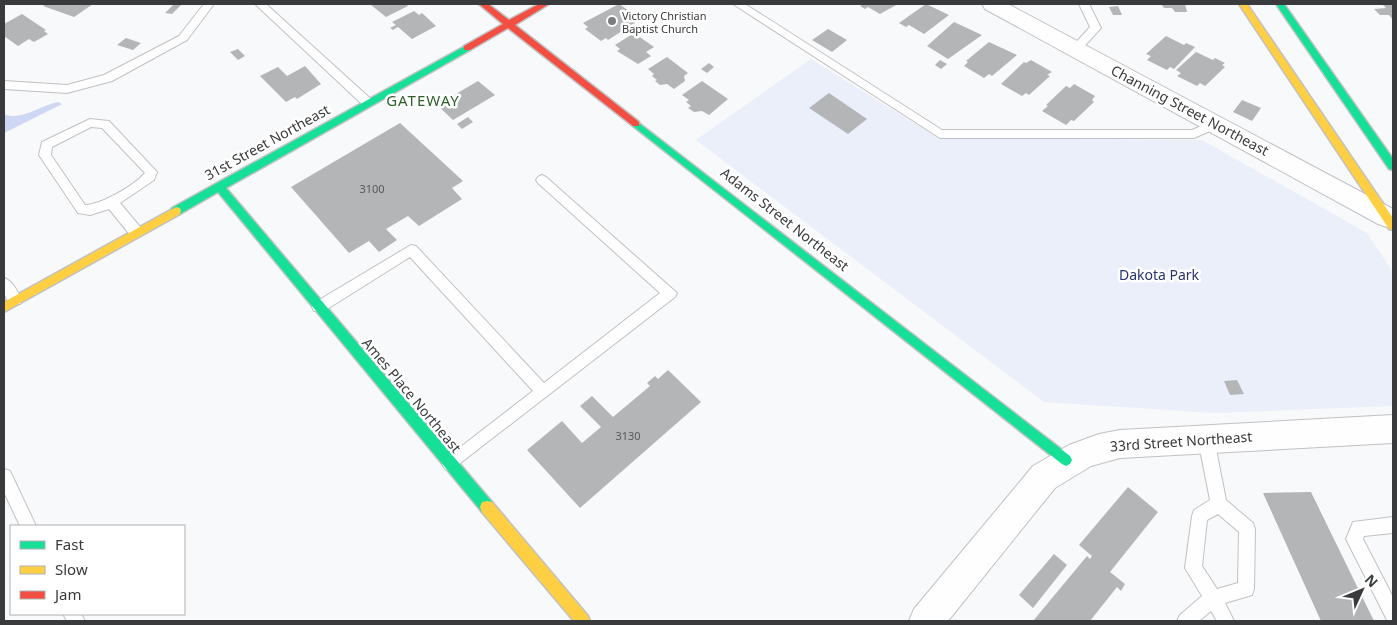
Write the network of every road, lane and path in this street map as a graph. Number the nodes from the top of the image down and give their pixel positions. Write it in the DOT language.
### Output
graph roads {
  1 [pos="209,4"];
  2 [pos="260,4"];
  3 [pos="483,4"];
  4 [pos="545,4"];
  5 [pos="738,4"];
  6 [pos="992,4"];
  7 [pos="1084,4"];
  8 [pos="1243,4"];
  9 [pos="1280,4"];
  10 [pos="509,24"];
  11 [pos="1075,48"];
  12 [pos="4,85"];
  13 [pos="368,103"];
  14 [pos="1215,124"];
  15 [pos="1393,166"];
  16 [pos="542,180"];
  17 [pos="219,186"];
  18 [pos="111,202"];
  19 [pos="1390,221"];
  20 [pos="136,232"];
  21 [pos="4,283"];
  22 [pos="9,304"];
  23 [pos="319,307"];
  24 [pos="543,392"];
  25 [pos="1393,429"];
  26 [pos="1206,439"];
  27 [pos="1066,460"];
  28 [pos="450,464"];
  29 [pos="4,476"];
  30 [pos="1219,504"];
  31 [pos="28,525"];
  32 [pos="1393,525"];
  33 [pos="1213,598"];
  34 [pos="1393,614"];
  35 [pos="583,621"];
  36 [pos="926,621"];
  37 [pos="1186,621"];
  38 [pos="1226,621"];
  1 -- 12 [label="lane"];
  2 -- 13 [label="lane"];
  3 -- 10 [label="street, Adams Street Northeast"];
  4 -- 10 [label="street, 31st Street Northeast"];
  5 -- 14 [label="lane"];
  6 -- 11 [label="street, Channing Street Northeast"];
  7 -- 11 [label="lane"];
  8 -- 19 [label="street"];
  9 -- 15 [label="street"];
  10 -- 13 [label="street, 31st Street Northeast"];
  10 -- 27 [label="street, Adams Street Northeast"];
  11 -- 14 [label="street, Channing Street Northeast"];
  13 -- 17 [label="street, 31st Street Northeast"];
  14 -- 19 [label="street, Channing Street Northeast"];
  16 -- 24 [label="lane"];
  17 -- 20 [label="street, 31st Street Northeast"];
  17 -- 23 [label="street, Ames Place Northeast"];
  18 -- 18 [label="lane"];
  18 -- 20 [label="lane"];
  20 -- 22 [label="street, 31st Street Northeast"];
  21 -- 22 [label="lane"];
  23 -- 24 [label="lane"];
  23 -- 28 [label="street, Ames Place Northeast"];
  24 -- 28 [label="lane"];
  25 -- 26 [label="street, 33rd Street Northeast"];
  26 -- 27 [label="street, 33rd Street Northeast"];
  26 -- 30 [label="lane"];
  27 -- 36 [label="street, 33rd Street Northeast"];
  28 -- 35 [label="street, Ames Place Northeast"];
  29 -- 31 [label="lane"];
  30 -- 33 [label="lane"];
  30 -- 33 [label="lane"];
  32 -- 34 [label="lane"];
  33 -- 37 [label="lane"];
  33 -- 38 [label="lane"];
}
